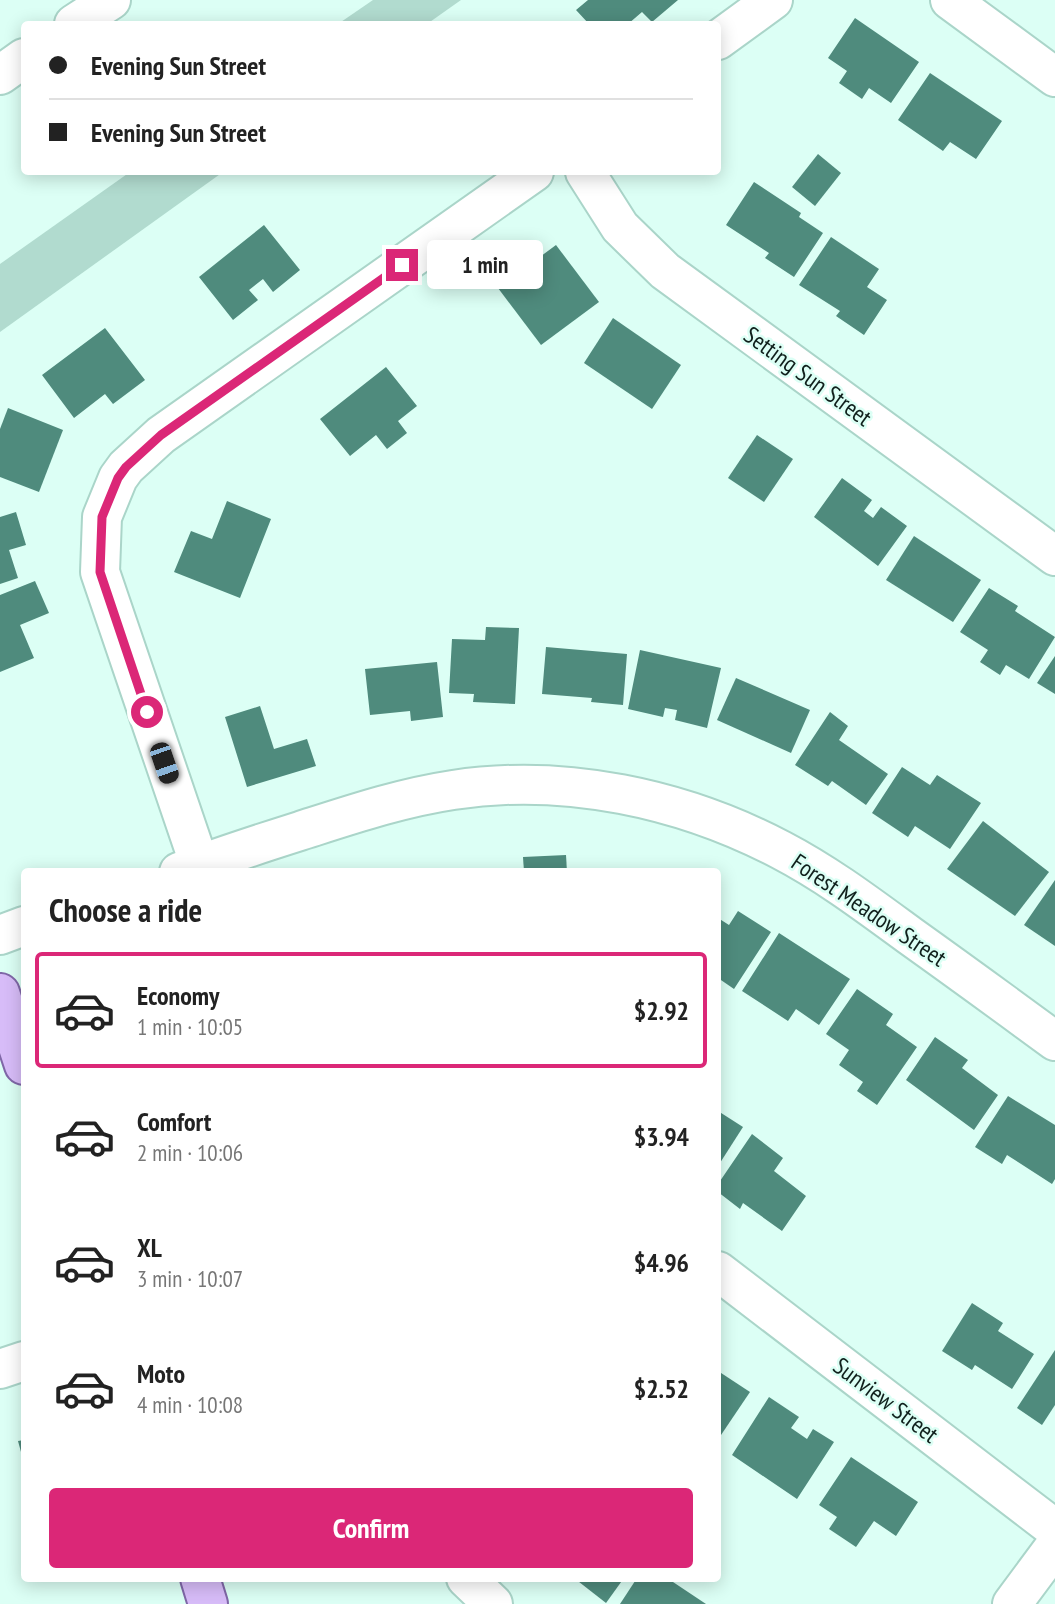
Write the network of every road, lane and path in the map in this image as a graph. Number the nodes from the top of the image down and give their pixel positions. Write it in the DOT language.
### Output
graph roads {
  1 [pos="111,0"];
  2 [pos="773,0"];
  3 [pos="950,0"];
  4 [pos="79,21"];
  5 [pos="721,38"];
  6 [pos="21,60"];
  7 [pos="0,75"];
  8 [pos="1055,77"];
  9 [pos="530,175"];
  10 [pos="587,175"];
  11 [pos="1055,556"];
  12 [pos="193,868"];
  13 [pos="196,868"];
  14 [pos="21,927"];
  15 [pos="0,934"];
  16 [pos="0,993"];
  17 [pos="1055,1041"];
  18 [pos="21,1056"];
  19 [pos="721,1272"];
  20 [pos="21,1363"];
  21 [pos="0,1369"];
  22 [pos="1055,1529"];
  23 [pos="1055,1546"];
  24 [pos="201,1582"];
  25 [pos="471,1582"];
  26 [pos="208,1604"];
  27 [pos="493,1604"];
  28 [pos="1012,1604"];
  1 -- 4 [label="street"];
  2 -- 5 [label="street"];
  3 -- 8 [label="street"];
  6 -- 7 [label="street"];
  9 -- 12 [label="street"];
  10 -- 11 [label="street, Setting Sun Street"];
  13 -- 17 [label="street, Forest Meadow Street"];
  14 -- 15 [label="street"];
  16 -- 18 [label="main road"];
  19 -- 22 [label="street, Sunview Street"];
  20 -- 21 [label="street"];
  23 -- 28 [label="street"];
  24 -- 26 [label="main road"];
  25 -- 27 [label="street"];
}
